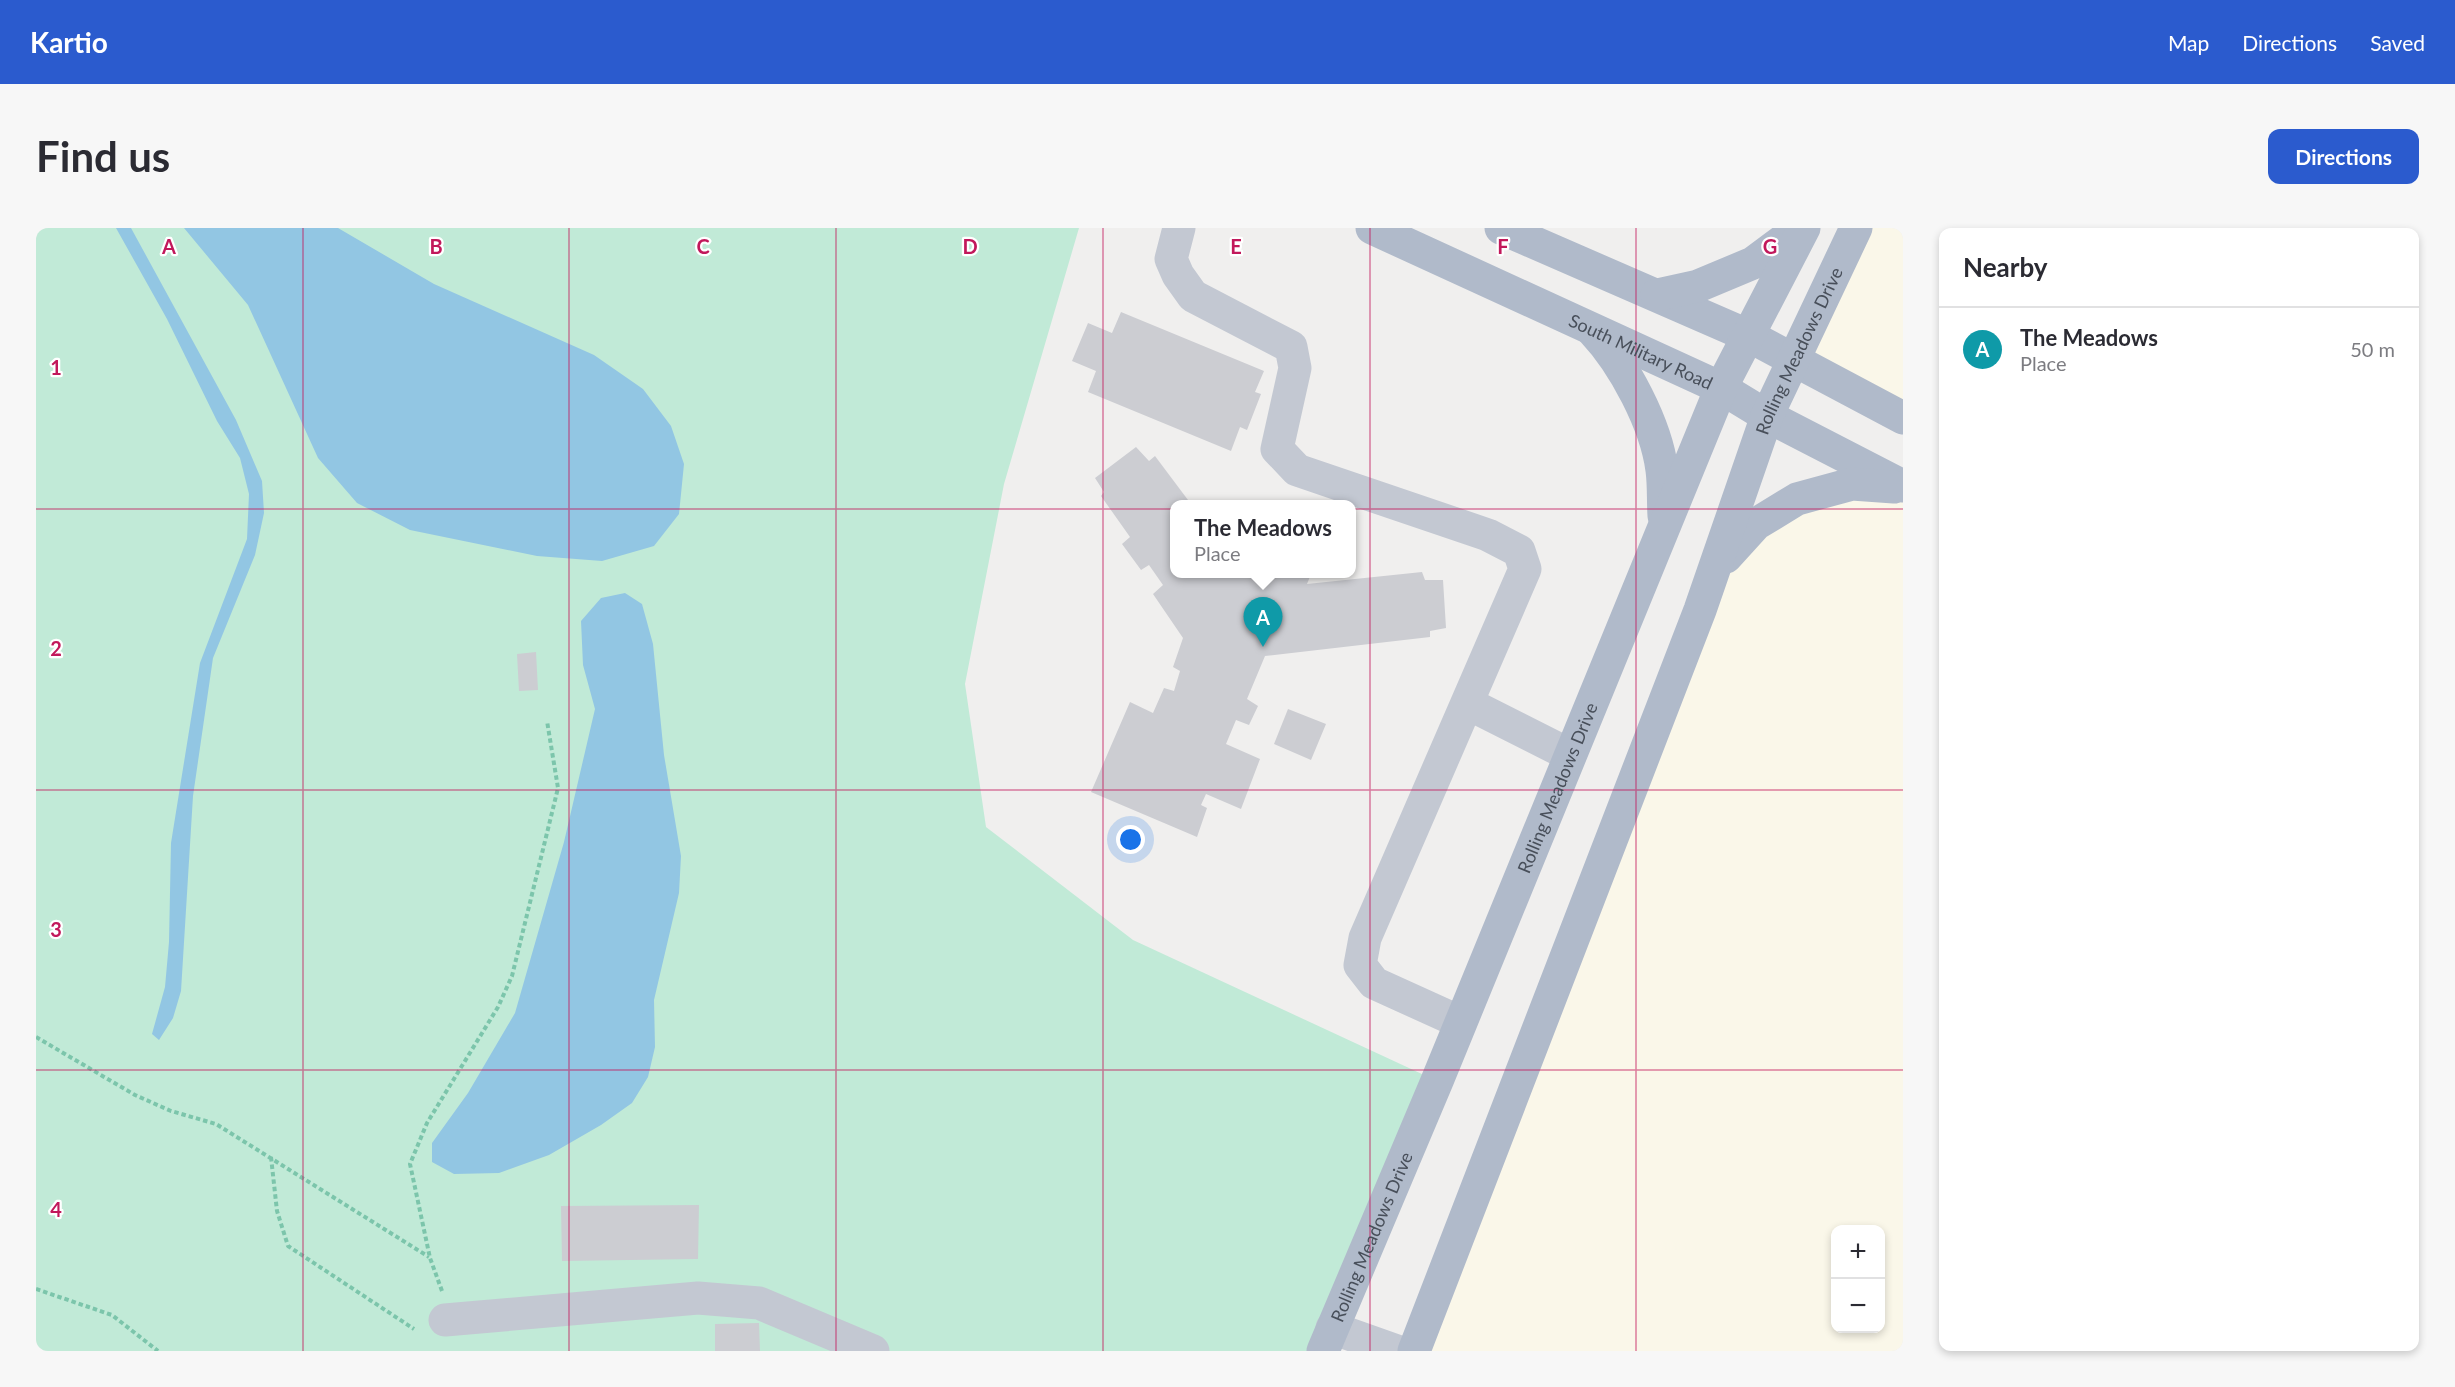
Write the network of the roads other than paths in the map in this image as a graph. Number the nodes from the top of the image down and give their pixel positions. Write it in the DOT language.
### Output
graph roads {
  1 [pos="1179,228"];
  2 [pos="1372,228"];
  3 [pos="1501,228"];
  4 [pos="1802,228"];
  5 [pos="1856,228"];
  6 [pos="1657,296"];
  7 [pos="1589,328"];
  8 [pos="1749,336"];
  9 [pos="1793,360"];
  10 [pos="1721,388"];
  11 [pos="1767,416"];
  12 [pos="1903,418"];
  13 [pos="1903,486"];
  14 [pos="1664,526"];
  15 [pos="1715,569"];
  16 [pos="1467,704"];
  17 [pos="1570,755"];
  18 [pos="1460,1022"];
  19 [pos="431,1325"];
  20 [pos="1328,1340"];
  21 [pos="873,1351"];
  22 [pos="1397,1351"];
  23 [pos="1414,1351"];
  1 -- 16 [label="street"];
  2 -- 7 [label="main road, South Military Road"];
  3 -- 6 [label="main road"];
  4 -- 6 [label="main road"];
  4 -- 8 [label="main road, Rolling Meadows Drive"];
  5 -- 9 [label="main road, Rolling Meadows Drive"];
  6 -- 8 [label="main road"];
  7 -- 10 [label="main road, South Military Road"];
  7 -- 14 [label="main road"];
  8 -- 9 [label="main road"];
  8 -- 10 [label="main road, Rolling Meadows Drive"];
  9 -- 11 [label="main road, Rolling Meadows Drive"];
  9 -- 12 [label="main road"];
  10 -- 11 [label="main road, South Military Road"];
  10 -- 14 [label="main road, Rolling Meadows Drive"];
  11 -- 13 [label="main road, South Military Road"];
  11 -- 15 [label="main road, Rolling Meadows Drive"];
  13 -- 15 [label="main road"];
  14 -- 17 [label="main road, Rolling Meadows Drive"];
  15 -- 23 [label="main road, Rolling Meadows Drive"];
  16 -- 17 [label="street"];
  16 -- 18 [label="street"];
  17 -- 18 [label="main road, Rolling Meadows Drive"];
  18 -- 20 [label="main road, Rolling Meadows Drive"];
  19 -- 21 [label="street"];
  20 -- 22 [label="street"];
}
